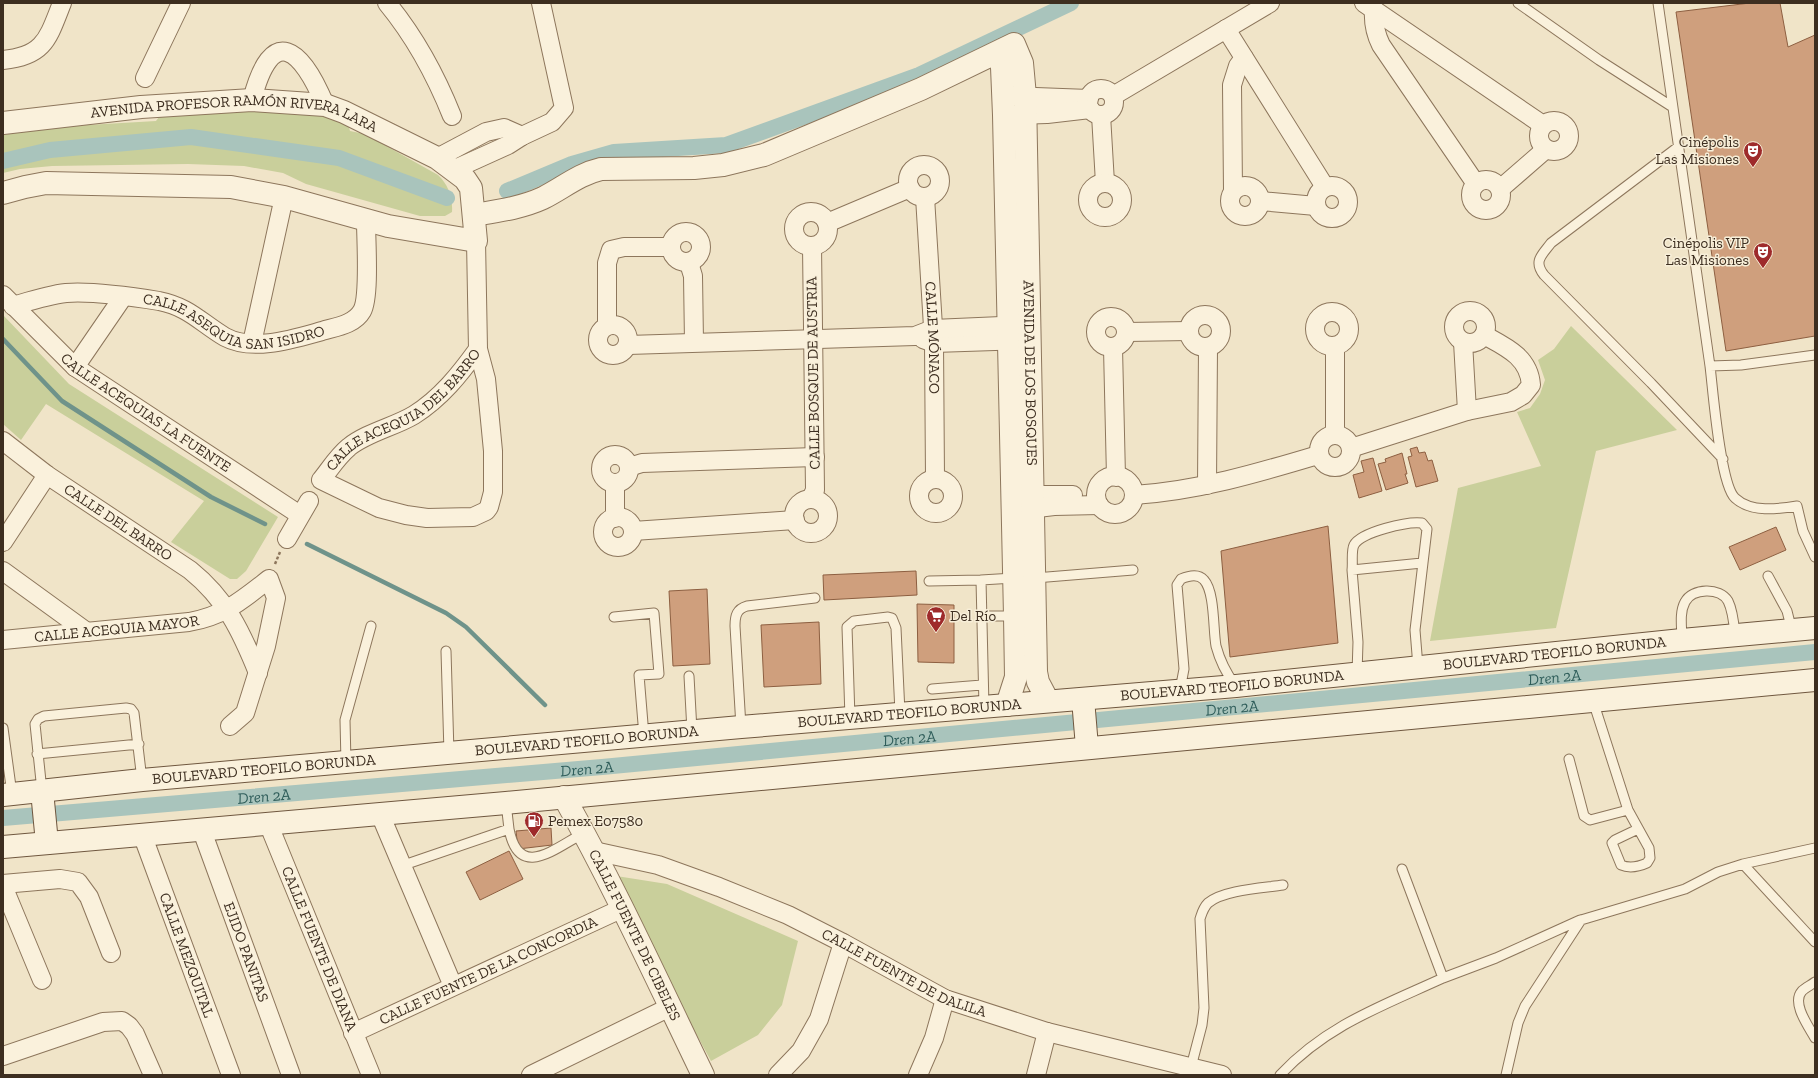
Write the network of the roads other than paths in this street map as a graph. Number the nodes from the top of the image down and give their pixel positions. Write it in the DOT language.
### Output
graph roads {
  1 [pos="62,3"];
  2 [pos="181,3"];
  3 [pos="387,3"];
  4 [pos="528,3"];
  5 [pos="541,3"];
  6 [pos="1270,3"];
  7 [pos="1518,3"];
  8 [pos="1658,3"];
  9 [pos="1369,6"];
  10 [pos="1226,29"];
  11 [pos="547,32"];
  12 [pos="1006,48"];
  13 [pos="1244,58"];
  14 [pos="3,60"];
  15 [pos="145,78"];
  16 [pos="252,100"];
  17 [pos="325,105"];
  18 [pos="1004,105"];
  19 [pos="1025,105"];
  20 [pos="1672,106"];
  21 [pos="1093,107"];
  22 [pos="452,116"];
  23 [pos="3,123"];
  24 [pos="1543,125"];
  25 [pos="1678,147"];
  26 [pos="1546,149"];
  27 [pos="446,163"];
  28 [pos="1105,183"];
  29 [pos="1476,184"];
  30 [pos="1325,187"];
  31 [pos="910,188"];
  32 [pos="1500,189"];
  33 [pos="1233,191"];
  34 [pos="3,193"];
  35 [pos="284,197"];
  36 [pos="925,197"];
  37 [pos="1260,201"];
  38 [pos="1316,206"];
  39 [pos="474,215"];
  40 [pos="366,221"];
  41 [pos="827,223"];
  42 [pos="476,241"];
  43 [pos="812,246"];
  44 [pos="671,247"];
  45 [pos="689,263"];
  46 [pos="124,297"];
  47 [pos="8,300"];
  48 [pos="607,326"];
  49 [pos="1189,331"];
  50 [pos="1030,332"];
  51 [pos="1127,332"];
  52 [pos="1007,333"];
  53 [pos="1484,335"];
  54 [pos="934,336"];
  55 [pos="814,339"];
  56 [pos="694,342"];
  57 [pos="1463,342"];
  58 [pos="252,343"];
  59 [pos="628,345"];
  60 [pos="1335,346"];
  61 [pos="1208,347"];
  62 [pos="1112,348"];
  63 [pos="478,349"];
  64 [pos="1815,355"];
  65 [pos="1710,366"];
  66 [pos="75,367"];
  67 [pos="1467,411"];
  68 [pos="1335,435"];
  69 [pos="3,441"];
  70 [pos="1350,448"];
  71 [pos="1318,455"];
  72 [pos="814,457"];
  73 [pos="1722,459"];
  74 [pos="629,467"];
  75 [pos="47,475"];
  76 [pos="1116,477"];
  77 [pos="935,478"];
  78 [pos="615,483"];
  79 [pos="1207,485"];
  80 [pos="1134,496"];
  81 [pos="811,499"];
  82 [pos="1097,500"];
  83 [pos="1012,503"];
  84 [pos="1040,503"];
  85 [pos="615,518"];
  86 [pos="795,520"];
  87 [pos="633,531"];
  88 [pos="287,540"];
  89 [pos="3,542"];
  90 [pos="1815,557"];
  91 [pos="1422,563"];
  92 [pos="1133,570"];
  93 [pos="1352,570"];
  94 [pos="3,571"];
  95 [pos="1768,576"];
  96 [pos="1024,578"];
  97 [pos="981,580"];
  98 [pos="929,581"];
  99 [pos="815,598"];
  100 [pos="228,609"];
  101 [pos="982,616"];
  102 [pos="1025,616"];
  103 [pos="614,617"];
  104 [pos="371,626"];
  105 [pos="1815,628"];
  106 [pos="1792,630"];
  107 [pos="87,632"];
  108 [pos="1736,636"];
  109 [pos="3,640"];
  110 [pos="1682,640"];
  111 [pos="446,651"];
  112 [pos="1418,667"];
  113 [pos="258,673"];
  114 [pos="1358,674"];
  115 [pos="689,676"];
  116 [pos="1815,680"];
  117 [pos="982,685"];
  118 [pos="1236,686"];
  119 [pos="932,689"];
  120 [pos="1180,690"];
  121 [pos="953,699"];
  122 [pos="1048,701"];
  123 [pos="1593,701"];
  124 [pos="1007,705"];
  125 [pos="1084,705"];
  126 [pos="984,708"];
  127 [pos="900,713"];
  128 [pos="850,718"];
  129 [pos="230,726"];
  130 [pos="740,727"];
  131 [pos="3,728"];
  132 [pos="692,731"];
  133 [pos="644,736"];
  134 [pos="1087,741"];
  135 [pos="139,744"];
  136 [pos="449,753"];
  137 [pos="37,754"];
  138 [pos="1569,759"];
  139 [pos="346,763"];
  140 [pos="6,771"];
  141 [pos="142,780"];
  142 [pos="8,795"];
  143 [pos="42,796"];
  144 [pos="564,797"];
  145 [pos="506,803"];
  146 [pos="1628,810"];
  147 [pos="380,814"];
  148 [pos="268,823"];
  149 [pos="200,828"];
  150 [pos="509,829"];
  151 [pos="1638,829"];
  152 [pos="142,834"];
  153 [pos="46,836"];
  154 [pos="589,842"];
  155 [pos="3,847"];
  156 [pos="1815,848"];
  157 [pos="1743,864"];
  158 [pos="401,866"];
  159 [pos="1402,869"];
  160 [pos="3,885"];
  161 [pos="1283,885"];
  162 [pos="623,908"];
  163 [pos="1581,920"];
  164 [pos="843,942"];
  165 [pos="1815,942"];
  166 [pos="111,953"];
  167 [pos="1443,978"];
  168 [pos="42,980"];
  169 [pos="1815,982"];
  170 [pos="453,986"];
  171 [pos="945,999"];
  172 [pos="670,1007"];
  173 [pos="1047,1032"];
  174 [pos="353,1033"];
  175 [pos="1815,1038"];
  176 [pos="3,1056"];
  177 [pos="1159,1067"];
  178 [pos="1192,1067"];
  179 [pos="153,1075"];
  180 [pos="231,1075"];
  181 [pos="291,1075"];
  182 [pos="371,1075"];
  183 [pos="531,1075"];
  184 [pos="703,1075"];
  185 [pos="778,1075"];
  186 [pos="918,1075"];
  187 [pos="1036,1075"];
  188 [pos="1222,1075"];
  189 [pos="1280,1075"];
  190 [pos="1506,1075"];
  1 -- 14 [label="street"];
  2 -- 15 [label="street"];
  3 -- 22 [label="street"];
  4 -- 11 [label="street"];
  5 -- 11 [label="street"];
  6 -- 10 [label="street"];
  7 -- 20 [label="lane"];
  8 -- 20 [label="lane"];
  9 -- 24 [label="street"];
  9 -- 29 [label="street"];
  10 -- 13 [label="street"];
  10 -- 21 [label="street"];
  11 -- 27 [label="street"];
  12 -- 18 [label="main road, AVENIDA DE LOS BOSQUES"];
  12 -- 19 [label="main road, AVENIDA DE LOS BOSQUES"];
  12 -- 39 [label="main road"];
  13 -- 30 [label="street"];
  13 -- 33 [label="street"];
  16 -- 17 [label="main road, AVENIDA PROFESOR RAMÓN RIVERA LARA"];
  16 -- 17 [label="street"];
  16 -- 23 [label="main road, AVENIDA PROFESOR RAMÓN RIVERA LARA"];
  17 -- 27 [label="main road, AVENIDA PROFESOR RAMÓN RIVERA LARA"];
  18 -- 19 [label="street"];
  18 -- 52 [label="main road, AVENIDA DE LOS BOSQUES"];
  19 -- 21 [label="street"];
  19 -- 50 [label="main road, AVENIDA DE LOS BOSQUES"];
  20 -- 25 [label="lane"];
  21 -- 28 [label="street"];
  24 -- 26 [label="street"];
  24 -- 26 [label="street"];
  25 -- 65 [label="lane"];
  25 -- 73 [label="lane"];
  26 -- 32 [label="street"];
  27 -- 39 [label="main road"];
  29 -- 32 [label="street"];
  29 -- 32 [label="street"];
  30 -- 38 [label="street"];
  30 -- 38 [label="street"];
  31 -- 36 [label="street"];
  31 -- 36 [label="street"];
  31 -- 41 [label="street"];
  33 -- 37 [label="street"];
  33 -- 37 [label="street"];
  34 -- 35 [label="main road"];
  35 -- 40 [label="main road"];
  35 -- 58 [label="street"];
  36 -- 54 [label="street, CALLE MÓNACO"];
  37 -- 38 [label="street"];
  39 -- 42 [label="main road"];
  40 -- 42 [label="main road"];
  40 -- 58 [label="street, CALLE ASEQUIA SAN ISIDRO"];
  41 -- 43 [label="street"];
  41 -- 43 [label="street"];
  42 -- 63 [label="street, CALLE ACEQUIA DEL BARRO"];
  43 -- 55 [label="street, CALLE BOSQUE DE AUSTRIA"];
  44 -- 45 [label="street"];
  44 -- 45 [label="street"];
  44 -- 48 [label="street"];
  45 -- 56 [label="street"];
  46 -- 47 [label="street, CALLE ASEQUIA SAN ISIDRO"];
  46 -- 58 [label="street, CALLE ASEQUIA SAN ISIDRO"];
  46 -- 66 [label="street"];
  47 -- 66 [label="street, CALLE ACEQUIAS LA FUENTE"];
  48 -- 59 [label="street"];
  48 -- 59 [label="street"];
  49 -- 51 [label="street"];
  49 -- 61 [label="street"];
  49 -- 61 [label="street"];
  50 -- 52 [label="street"];
  50 -- 84 [label="main road, AVENIDA DE LOS BOSQUES"];
  51 -- 62 [label="street"];
  51 -- 62 [label="street"];
  52 -- 54 [label="street"];
  52 -- 83 [label="main road, AVENIDA DE LOS BOSQUES"];
  53 -- 57 [label="street"];
  53 -- 57 [label="street"];
  53 -- 67 [label="street"];
  54 -- 55 [label="street"];
  54 -- 77 [label="street, CALLE MÓNACO"];
  55 -- 56 [label="street"];
  55 -- 72 [label="street, CALLE BOSQUE DE AUSTRIA"];
  56 -- 59 [label="street"];
  57 -- 67 [label="street"];
  60 -- 68 [label="street"];
  61 -- 79 [label="street"];
  62 -- 76 [label="street"];
  63 -- 63 [label="street, CALLE ACEQUIA DEL BARRO"];
  64 -- 65 [label="lane"];
  65 -- 73 [label="lane"];
  66 -- 88 [label="street, CALLE ACEQUIAS LA FUENTE"];
  67 -- 70 [label="street"];
  68 -- 70 [label="street"];
  68 -- 71 [label="street"];
  69 -- 75 [label="street, CALLE DEL BARRO"];
  70 -- 71 [label="street"];
  71 -- 79 [label="street"];
  72 -- 74 [label="street"];
  72 -- 81 [label="street, CALLE BOSQUE DE AUSTRIA"];
  73 -- 90 [label="lane"];
  74 -- 78 [label="street"];
  74 -- 78 [label="street"];
  75 -- 89 [label="street"];
  75 -- 100 [label="street, CALLE DEL BARRO"];
  76 -- 80 [label="street"];
  76 -- 82 [label="street"];
  78 -- 85 [label="street"];
  79 -- 80 [label="street"];
  80 -- 82 [label="street"];
  81 -- 86 [label="street"];
  81 -- 86 [label="street"];
  82 -- 84 [label="street"];
  82 -- 84 [label="street"];
  83 -- 84 [label="street"];
  83 -- 96 [label="main road, AVENIDA DE LOS BOSQUES"];
  84 -- 96 [label="main road, AVENIDA DE LOS BOSQUES"];
  85 -- 87 [label="street"];
  85 -- 87 [label="street"];
  86 -- 87 [label="street"];
  91 -- 93 [label="lane"];
  91 -- 93 [label="lane"];
  91 -- 112 [label="lane"];
  92 -- 96 [label="lane"];
  93 -- 114 [label="lane"];
  94 -- 107 [label="street"];
  95 -- 106 [label="lane"];
  96 -- 97 [label="lane"];
  96 -- 102 [label="main road, AVENIDA DE LOS BOSQUES"];
  97 -- 98 [label="lane"];
  97 -- 101 [label="lane"];
  99 -- 130 [label="lane"];
  100 -- 107 [label="street, CALLE ACEQUIA MAYOR"];
  100 -- 113 [label="street"];
  100 -- 113 [label="street"];
  101 -- 102 [label="lane"];
  101 -- 117 [label="lane"];
  102 -- 122 [label="main road, AVENIDA DE LOS BOSQUES"];
  102 -- 124 [label="main road, AVENIDA DE LOS BOSQUES"];
  103 -- 133 [label="lane"];
  104 -- 139 [label="lane"];
  105 -- 106 [label="main road, BOULEVARD TEOFILO BORUNDA"];
  106 -- 108 [label="main road, BOULEVARD TEOFILO BORUNDA"];
  107 -- 109 [label="street, CALLE ACEQUIA MAYOR"];
  108 -- 110 [label="main road, BOULEVARD TEOFILO BORUNDA"];
  108 -- 110 [label="lane"];
  110 -- 112 [label="main road, BOULEVARD TEOFILO BORUNDA"];
  111 -- 136 [label="lane"];
  112 -- 114 [label="main road, BOULEVARD TEOFILO BORUNDA"];
  113 -- 129 [label="street"];
  114 -- 118 [label="main road, BOULEVARD TEOFILO BORUNDA"];
  115 -- 132 [label="lane"];
  116 -- 123 [label="main road"];
  117 -- 121 [label="lane"];
  117 -- 126 [label="lane"];
  118 -- 120 [label="main road, BOULEVARD TEOFILO BORUNDA"];
  118 -- 120 [label="lane"];
  119 -- 121 [label="lane"];
  120 -- 125 [label="main road, BOULEVARD TEOFILO BORUNDA"];
  121 -- 126 [label="main road, BOULEVARD TEOFILO BORUNDA"];
  121 -- 127 [label="main road, BOULEVARD TEOFILO BORUNDA"];
  122 -- 124 [label="main road, BOULEVARD TEOFILO BORUNDA"];
  122 -- 125 [label="main road, BOULEVARD TEOFILO BORUNDA"];
  123 -- 134 [label="main road"];
  123 -- 146 [label="lane"];
  124 -- 126 [label="main road, BOULEVARD TEOFILO BORUNDA"];
  125 -- 134 [label="main road"];
  127 -- 128 [label="main road, BOULEVARD TEOFILO BORUNDA"];
  127 -- 128 [label="lane"];
  128 -- 130 [label="main road, BOULEVARD TEOFILO BORUNDA"];
  130 -- 132 [label="main road, BOULEVARD TEOFILO BORUNDA"];
  131 -- 140 [label="lane"];
  132 -- 133 [label="main road, BOULEVARD TEOFILO BORUNDA"];
  133 -- 136 [label="main road, BOULEVARD TEOFILO BORUNDA"];
  134 -- 144 [label="main road"];
  135 -- 137 [label="lane"];
  135 -- 137 [label="lane"];
  135 -- 141 [label="lane"];
  136 -- 139 [label="main road, BOULEVARD TEOFILO BORUNDA"];
  137 -- 143 [label="lane"];
  138 -- 146 [label="lane"];
  139 -- 141 [label="main road, BOULEVARD TEOFILO BORUNDA"];
  140 -- 142 [label="lane"];
  141 -- 143 [label="main road, BOULEVARD TEOFILO BORUNDA"];
  142 -- 143 [label="main road, BOULEVARD TEOFILO BORUNDA"];
  143 -- 153 [label="main road"];
  144 -- 145 [label="main road"];
  144 -- 154 [label="main road, CALLE FUENTE DE CIBELES"];
  145 -- 147 [label="main road"];
  145 -- 150 [label="lane"];
  146 -- 151 [label="lane"];
  147 -- 148 [label="main road"];
  147 -- 158 [label="street"];
  148 -- 149 [label="main road"];
  148 -- 174 [label="street, CALLE FUENTE DE DIANA"];
  149 -- 152 [label="main road"];
  149 -- 181 [label="street, EJIDO PANITAS"];
  150 -- 154 [label="lane"];
  150 -- 158 [label="lane"];
  151 -- 151 [label="lane"];
  152 -- 153 [label="main road"];
  152 -- 180 [label="street, CALLE MEZQUITAL"];
  153 -- 155 [label="main road"];
  154 -- 162 [label="main road, CALLE FUENTE DE CIBELES"];
  154 -- 164 [label="street, CALLE FUENTE DE DALILA"];
  156 -- 157 [label="lane"];
  157 -- 163 [label="lane"];
  157 -- 165 [label="lane"];
  158 -- 170 [label="street"];
  159 -- 167 [label="lane"];
  160 -- 166 [label="street"];
  160 -- 168 [label="street"];
  161 -- 178 [label="lane"];
  162 -- 170 [label="street, CALLE FUENTE DE LA CONCORDIA"];
  162 -- 172 [label="main road, CALLE FUENTE DE CIBELES"];
  163 -- 167 [label="lane"];
  163 -- 190 [label="lane"];
  164 -- 171 [label="street, CALLE FUENTE DE DALILA"];
  164 -- 185 [label="street"];
  167 -- 189 [label="lane"];
  169 -- 175 [label="lane"];
  170 -- 174 [label="street, CALLE FUENTE DE LA CONCORDIA"];
  171 -- 173 [label="street, CALLE FUENTE DE DALILA"];
  171 -- 186 [label="street"];
  172 -- 183 [label="street"];
  172 -- 184 [label="main road, CALLE FUENTE DE CIBELES"];
  173 -- 177 [label="street, CALLE FUENTE DE DALILA"];
  173 -- 187 [label="street"];
  174 -- 182 [label="street, CALLE FUENTE DE DIANA"];
  176 -- 179 [label="street"];
  177 -- 178 [label="street, CALLE FUENTE DE DALILA"];
  178 -- 188 [label="street, CALLE FUENTE DE DALILA"];
}
